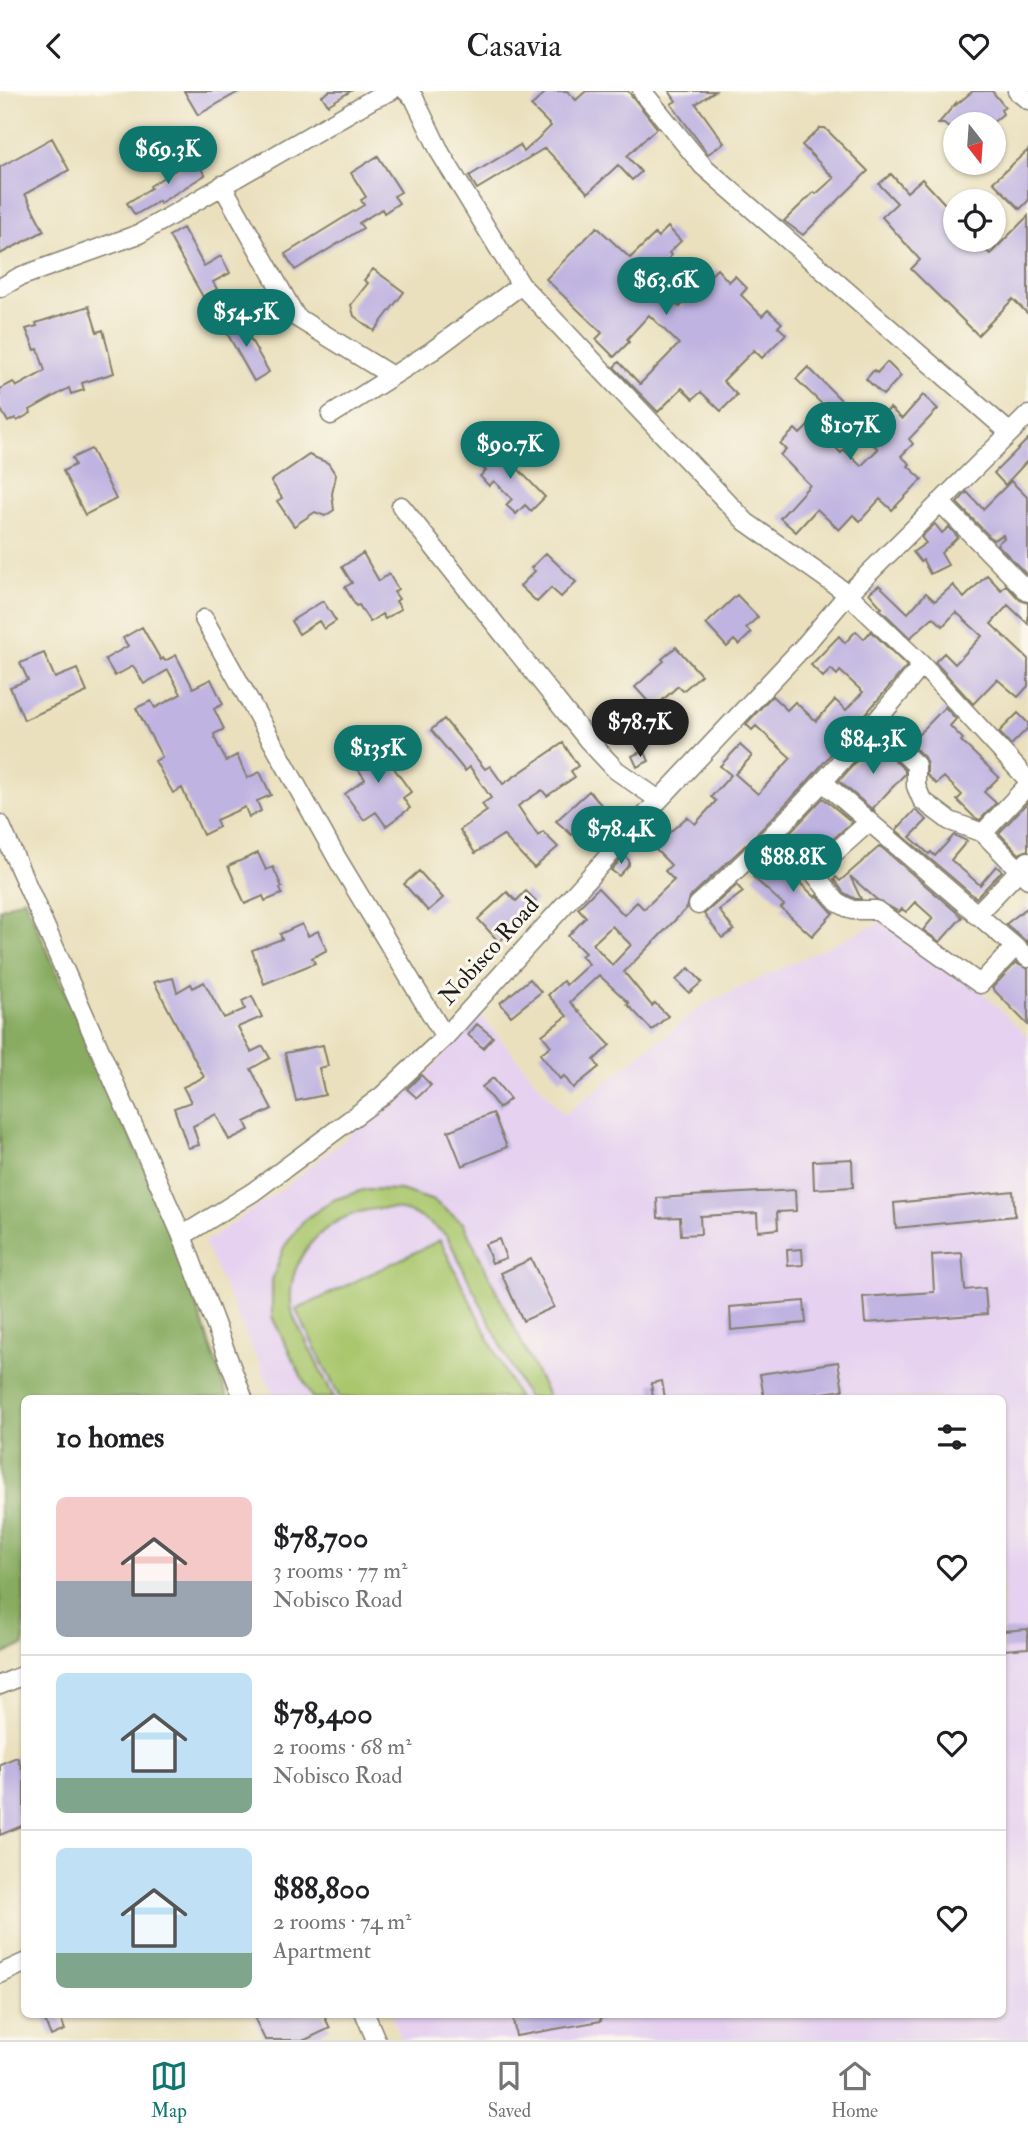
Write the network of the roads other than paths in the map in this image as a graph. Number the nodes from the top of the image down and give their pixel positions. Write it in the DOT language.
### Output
graph roads {
  1 [pos="391,91"];
  2 [pos="406,91"];
  3 [pos="642,91"];
  4 [pos="1017,91"];
  5 [pos="1028,100"];
  6 [pos="222,185"];
  7 [pos="522,285"];
  8 [pos="0,288"];
  9 [pos="392,376"];
  10 [pos="331,415"];
  11 [pos="1028,415"];
  12 [pos="1010,433"];
  13 [pos="940,502"];
  14 [pos="401,506"];
  15 [pos="1028,591"];
  16 [pos="848,594"];
  17 [pos="204,619"];
  18 [pos="922,665"];
  19 [pos="874,725"];
  20 [pos="823,782"];
  21 [pos="1028,782"];
  22 [pos="659,800"];
  23 [pos="869,822"];
  24 [pos="0,824"];
  25 [pos="983,832"];
  26 [pos="773,834"];
  27 [pos="1025,870"];
  28 [pos="813,872"];
  29 [pos="698,905"];
  30 [pos="976,915"];
  31 [pos="1022,952"];
  32 [pos="445,1037"];
  33 [pos="182,1236"];
  34 [pos="242,1395"];
  35 [pos="21,1676"];
  36 [pos="0,1685"];
  37 [pos="21,1964"];
  38 [pos="0,1974"];
  39 [pos="367,2018"];
  40 [pos="376,2040"];
  1 -- 6 [label="street"];
  2 -- 7 [label="street"];
  3 -- 12 [label="street"];
  4 -- 5 [label="street"];
  6 -- 8 [label="street"];
  6 -- 9 [label="street"];
  7 -- 9 [label="street"];
  7 -- 16 [label="street"];
  9 -- 10 [label="street"];
  11 -- 12 [label="street, Nobisco Road"];
  12 -- 13 [label="street, Nobisco Road"];
  13 -- 15 [label="street"];
  13 -- 16 [label="street, Nobisco Road"];
  14 -- 22 [label="street"];
  16 -- 18 [label="street"];
  16 -- 22 [label="street, Nobisco Road"];
  17 -- 32 [label="street"];
  18 -- 19 [label="street"];
  18 -- 21 [label="street"];
  19 -- 20 [label="street"];
  19 -- 25 [label="street"];
  20 -- 23 [label="street"];
  20 -- 26 [label="street"];
  21 -- 25 [label="street"];
  22 -- 32 [label="street, Nobisco Road"];
  23 -- 28 [label="street"];
  23 -- 30 [label="street"];
  24 -- 33 [label="street"];
  25 -- 27 [label="street"];
  26 -- 28 [label="street"];
  26 -- 29 [label="street"];
  27 -- 30 [label="street"];
  28 -- 31 [label="street"];
  30 -- 31 [label="street"];
  32 -- 33 [label="street, Nobisco Road"];
  33 -- 34 [label="street"];
  35 -- 36 [label="street"];
  37 -- 38 [label="street"];
  39 -- 40 [label="street"];
}
